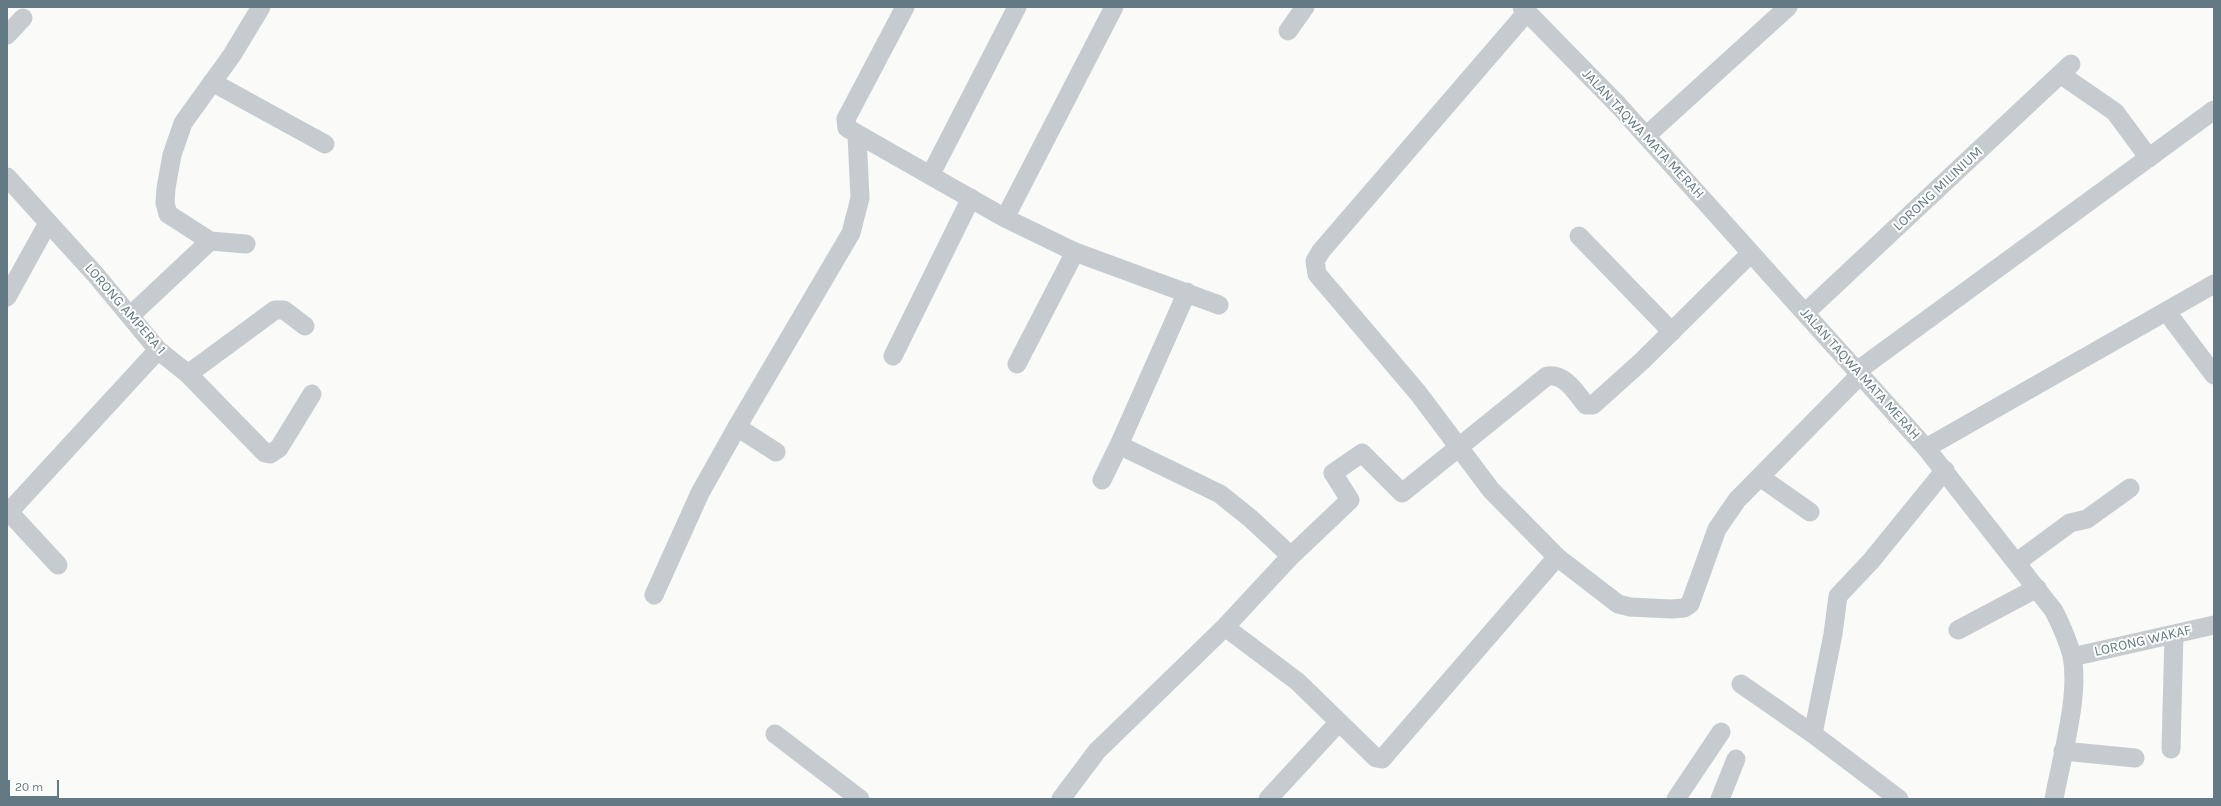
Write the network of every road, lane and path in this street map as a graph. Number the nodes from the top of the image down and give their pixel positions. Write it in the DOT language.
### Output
graph roads {
  1 [pos="261,7"];
  2 [pos="905,7"];
  3 [pos="1017,7"];
  4 [pos="1114,7"];
  5 [pos="1305,7"];
  6 [pos="1788,7"];
  7 [pos="1525,10"];
  8 [pos="23,18"];
  9 [pos="1288,31"];
  10 [pos="7,35"];
  11 [pos="212,82"];
  12 [pos="2214,110"];
  13 [pos="857,135"];
  14 [pos="1646,136"];
  15 [pos="324,144"];
  16 [pos="2149,158"];
  17 [pos="931,174"];
  18 [pos="7,177"];
  19 [pos="971,198"];
  20 [pos="1005,218"];
  21 [pos="48,223"];
  22 [pos="1579,236"];
  23 [pos="210,241"];
  24 [pos="246,244"];
  25 [pos="1075,252"];
  26 [pos="1751,253"];
  27 [pos="2214,284"];
  28 [pos="1187,292"];
  29 [pos="7,297"];
  30 [pos="1219,305"];
  31 [pos="2166,311"];
  32 [pos="1805,313"];
  33 [pos="130,316"];
  34 [pos="305,326"];
  35 [pos="1672,332"];
  36 [pos="158,350"];
  37 [pos="893,356"];
  38 [pos="1017,364"];
  39 [pos="1859,373"];
  40 [pos="188,374"];
  41 [pos="2214,376"];
  42 [pos="312,394"];
  43 [pos="737,427"];
  44 [pos="1119,446"];
  45 [pos="1458,447"];
  46 [pos="1926,448"];
  47 [pos="776,452"];
  48 [pos="1945,470"];
  49 [pos="1760,477"];
  50 [pos="1102,480"];
  51 [pos="2130,488"];
  52 [pos="1810,512"];
  53 [pos="8,513"];
  54 [pos="1291,556"];
  55 [pos="1556,557"];
  56 [pos="2017,562"];
  57 [pos="58,565"];
  58 [pos="2037,588"];
  59 [pos="654,595"];
  60 [pos="2214,625"];
  61 [pos="1225,627"];
  62 [pos="1958,630"];
  63 [pos="2174,634"];
  64 [pos="2072,657"];
  65 [pos="1741,684"];
  66 [pos="1338,722"];
  67 [pos="1721,732"];
  68 [pos="775,734"];
  69 [pos="1813,734"];
  70 [pos="2171,749"];
  71 [pos="2063,751"];
  72 [pos="2135,758"];
  73 [pos="1736,759"];
  74 [pos="860,799"];
  75 [pos="1060,799"];
  76 [pos="1268,799"];
  77 [pos="1676,799"];
  78 [pos="1720,799"];
  79 [pos="1899,799"];
  80 [pos="2054,799"];
  1 -- 11 [label="street"];
  2 -- 13 [label="street"];
  3 -- 17 [label="street"];
  4 -- 20 [label="street"];
  5 -- 9 [label="street"];
  6 -- 14 [label="street"];
  7 -- 14 [label="street, JALAN TAQWA MATA MERAH"];
  7 -- 45 [label="street"];
  8 -- 10 [label="street"];
  11 -- 15 [label="street"];
  11 -- 23 [label="street"];
  12 -- 16 [label="street"];
  13 -- 17 [label="street"];
  13 -- 43 [label="street"];
  14 -- 26 [label="street, JALAN TAQWA MATA MERAH"];
  16 -- 32 [label="street, LORONG MILINIUM"];
  16 -- 39 [label="street"];
  17 -- 19 [label="street"];
  18 -- 21 [label="street, LORONG AMPERA 1"];
  19 -- 20 [label="street"];
  19 -- 37 [label="street"];
  20 -- 25 [label="street"];
  21 -- 29 [label="street"];
  21 -- 33 [label="street, LORONG AMPERA 1"];
  22 -- 35 [label="street"];
  23 -- 24 [label="street"];
  23 -- 33 [label="street"];
  25 -- 28 [label="street"];
  25 -- 38 [label="street"];
  26 -- 32 [label="street, JALAN TAQWA MATA MERAH"];
  26 -- 35 [label="street"];
  27 -- 31 [label="street"];
  28 -- 30 [label="street"];
  28 -- 44 [label="street"];
  31 -- 41 [label="street"];
  31 -- 46 [label="street"];
  32 -- 39 [label="street, JALAN TAQWA MATA MERAH"];
  33 -- 36 [label="street, LORONG AMPERA 1"];
  34 -- 40 [label="street"];
  35 -- 45 [label="street"];
  36 -- 40 [label="street, LORONG AMPERA 1"];
  36 -- 53 [label="street"];
  39 -- 46 [label="street, JALAN TAQWA MATA MERAH"];
  39 -- 49 [label="street"];
  40 -- 42 [label="street, LORONG AMPERA 1"];
  43 -- 47 [label="street"];
  43 -- 59 [label="street"];
  44 -- 50 [label="street"];
  44 -- 54 [label="street"];
  45 -- 54 [label="street"];
  45 -- 55 [label="street"];
  46 -- 48 [label="street, JALAN TAQWA MATA MERAH"];
  48 -- 56 [label="street, JALAN TAQWA MATA MERAH"];
  48 -- 69 [label="street"];
  49 -- 52 [label="street"];
  49 -- 55 [label="street"];
  51 -- 56 [label="street"];
  53 -- 57 [label="street"];
  54 -- 61 [label="street"];
  55 -- 66 [label="street"];
  56 -- 58 [label="street, JALAN TAQWA MATA MERAH"];
  58 -- 62 [label="street"];
  58 -- 64 [label="street, JALAN TAQWA MATA MERAH"];
  60 -- 63 [label="street, LORONG WAKAF"];
  61 -- 66 [label="street"];
  61 -- 75 [label="street"];
  63 -- 64 [label="street, LORONG WAKAF"];
  63 -- 70 [label="street"];
  64 -- 71 [label="street, JALAN TAQWA MATA MERAH"];
  65 -- 69 [label="street"];
  66 -- 76 [label="street"];
  67 -- 77 [label="street"];
  68 -- 74 [label="street"];
  69 -- 79 [label="street"];
  71 -- 72 [label="street"];
  71 -- 80 [label="street, JALAN TAQWA MATA MERAH"];
  73 -- 78 [label="street"];
}
